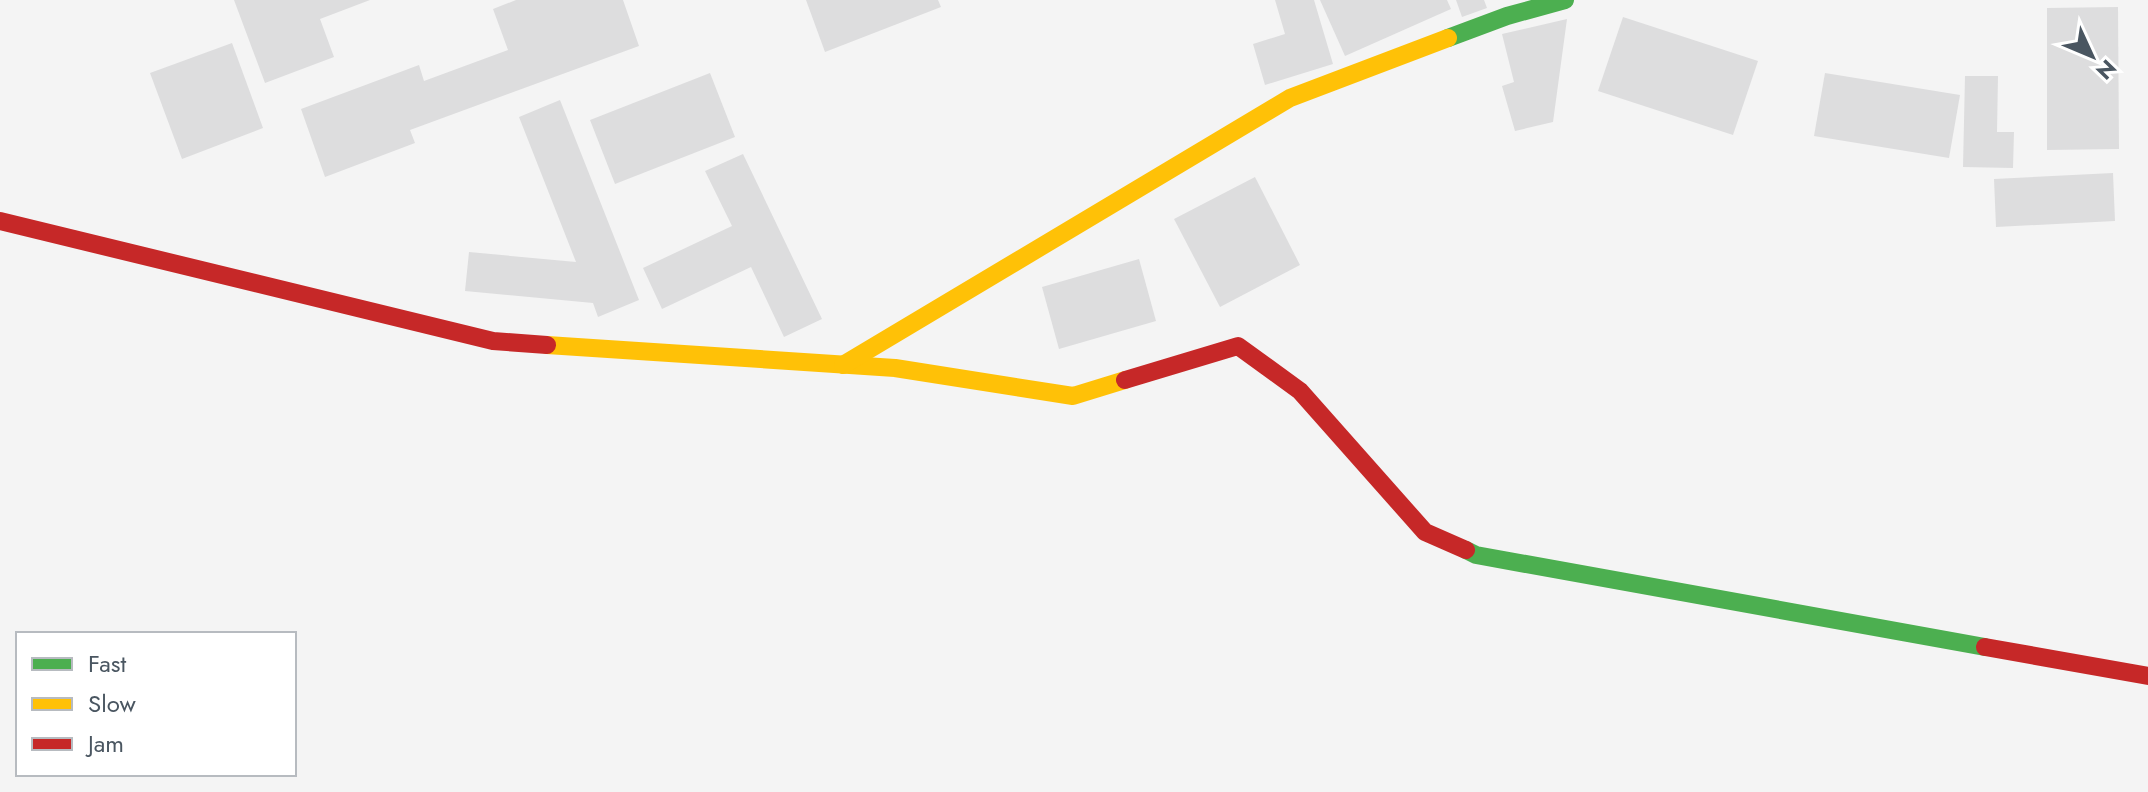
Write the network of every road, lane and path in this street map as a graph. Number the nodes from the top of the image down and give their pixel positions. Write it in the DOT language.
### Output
graph roads {
  1 [pos="1565,0"];
  2 [pos="0,221"];
  3 [pos="843,365"];
  4 [pos="2148,676"];
  1 -- 3 [label="street"];
  2 -- 3 [label="street"];
  3 -- 4 [label="street"];
}
